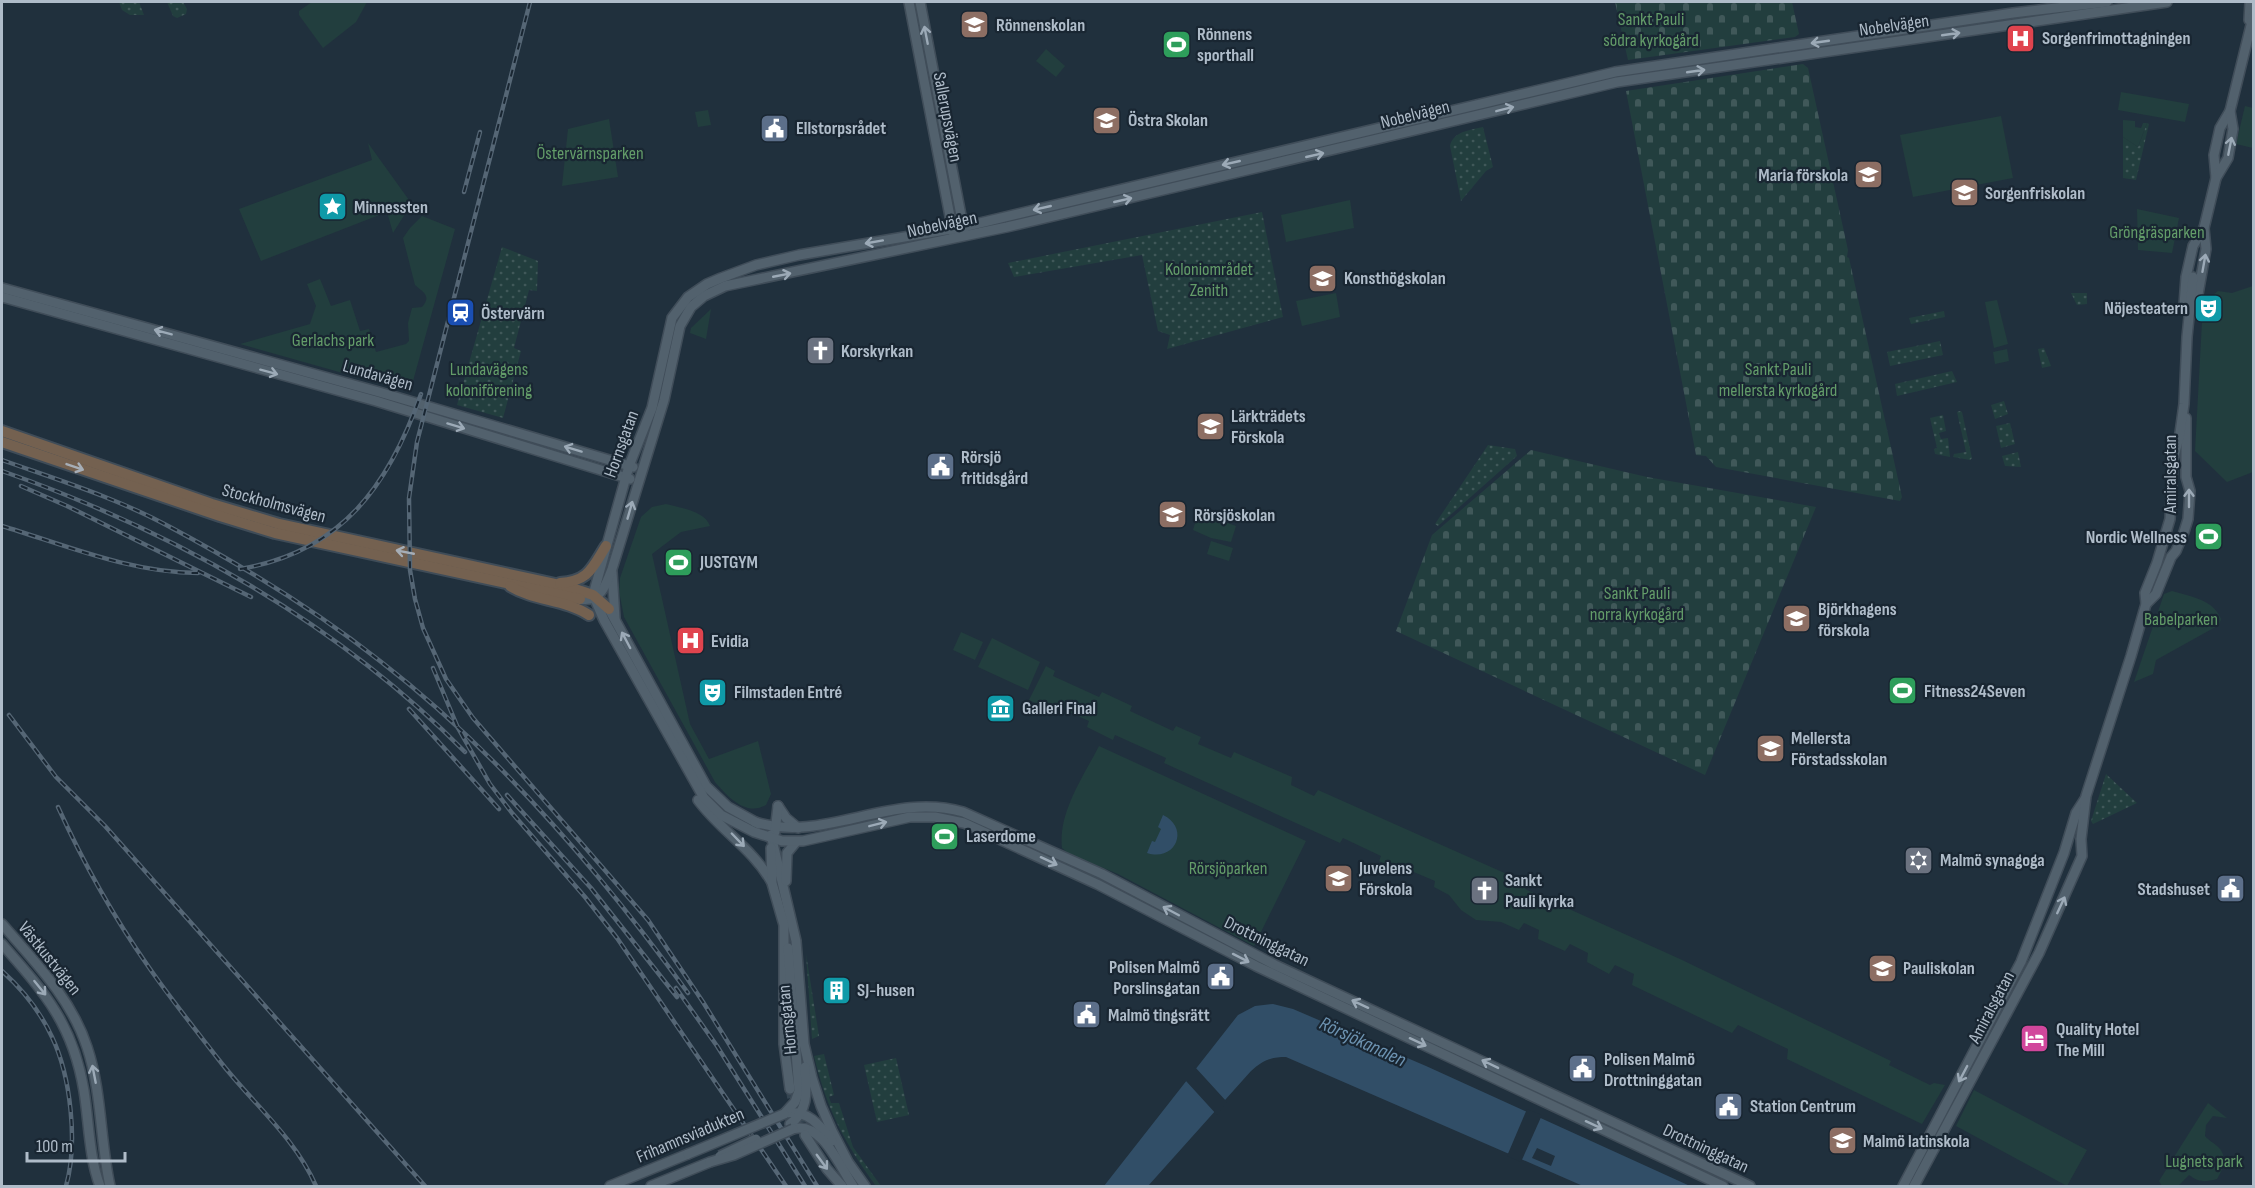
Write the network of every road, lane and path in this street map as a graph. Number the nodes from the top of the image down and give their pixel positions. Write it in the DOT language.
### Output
graph roads {
  1 [pos="909,2"];
  2 [pos="920,2"];
  3 [pos="2107,2"];
  4 [pos="2167,2"];
  5 [pos="2250,2"];
  6 [pos="2253,14"];
  7 [pos="2249,25"];
  8 [pos="2230,111"];
  9 [pos="2216,178"];
  10 [pos="952,228"];
  11 [pos="2204,228"];
  12 [pos="960,234"];
  13 [pos="2193,277"];
  14 [pos="2,288"];
  15 [pos="2,297"];
  16 [pos="683,302"];
  17 [pos="686,314"];
  18 [pos="2187,338"];
  19 [pos="2184,404"];
  20 [pos="2,431"];
  21 [pos="2,442"];
  22 [pos="629,466"];
  23 [pos="641,469"];
  24 [pos="626,478"];
  25 [pos="638,481"];
  26 [pos="606,546"];
  27 [pos="612,569"];
  28 [pos="502,581"];
  29 [pos="544,581"];
  30 [pos="594,596"];
  31 [pos="580,599"];
  32 [pos="2146,604"];
  33 [pos="612,614"];
  34 [pos="589,615"];
  35 [pos="615,640"];
  36 [pos="674,746"];
  37 [pos="2086,796"];
  38 [pos="876,813"];
  39 [pos="798,828"];
  40 [pos="773,833"];
  41 [pos="784,836"];
  42 [pos="2081,839"];
  43 [pos="796,842"];
  44 [pos="2064,853"];
  45 [pos="772,883"];
  46 [pos="786,892"];
  47 [pos="2,924"];
  48 [pos="784,925"];
  49 [pos="2,944"];
  50 [pos="801,1041"];
  51 [pos="803,1058"];
  52 [pos="790,1089"];
  53 [pos="801,1113"];
  54 [pos="784,1114"];
  55 [pos="791,1127"];
  56 [pos="805,1135"];
  57 [pos="848,1162"];
  58 [pos="100,1186"];
  59 [pos="110,1186"];
  60 [pos="610,1186"];
  61 [pos="651,1186"];
  62 [pos="842,1186"];
  63 [pos="853,1186"];
  64 [pos="866,1186"];
  65 [pos="1723,1186"];
  66 [pos="1750,1186"];
  67 [pos="1903,1186"];
  68 [pos="1914,1186"];
  1 -- 10 [label="main road, Sallerupsvägen"];
  12 -- 2 [label="main road, Sallerupsvägen, one-way"];
  3 -- 12 [label="main road, Nobelvägen, one-way"];
  12 -- 4 [label="main road, Nobelvägen, one-way"];
  5 -- 7 [label="main road, Amiralsgatan"];
  6 -- 7 [label="main road, Amiralsgatan"];
  7 -- 8 [label="main road, Amiralsgatan"];
  8 -- 9 [label="main road, Amiralsgatan"];
  9 -- 8 [label="main road, Amiralsgatan, one-way"];
  9 -- 11 [label="main road, Amiralsgatan"];
  10 -- 12 [label="main road, Nobelvägen"];
  10 -- 16 [label="main road, Nobelvägen, one-way"];
  18 -- 11 [label="main road, Amiralsgatan, one-way"];
  11 -- 18 [label="main road, Amiralsgatan"];
  17 -- 12 [label="main road, Nobelvägen, one-way"];
  13 -- 18 [label="main road, Amiralsgatan"];
  22 -- 14 [label="main road, Lundavägen, one-way"];
  15 -- 24 [label="main road, Lundavägen, one-way"];
  16 -- 22 [label="main road, Hornsgatan"];
  17 -- 23 [label="main road, Hornsgatan"];
  18 -- 19 [label="main road, Amiralsgatan"];
  19 -- 32 [label="main road, Amiralsgatan"];
  32 -- 19 [label="main road, Amiralsgatan, one-way"];
  29 -- 20 [label="highway, Stockholmsvägen, one-way"];
  21 -- 28 [label="highway, Stockholmsvägen, one-way"];
  22 -- 23 [label="main road, Lundavägen"];
  22 -- 24 [label="main road, Hornsgatan"];
  23 -- 25 [label="main road, Hornsgatan"];
  24 -- 25 [label="main road, Lundavägen"];
  24 -- 26 [label="main road, Hornsgatan"];
  27 -- 25 [label="main road, Hornsgatan, one-way"];
  26 -- 29 [label="highway"];
  26 -- 30 [label="main road, Hornsgatan"];
  27 -- 30 [label="main road, Hornsgatan"];
  27 -- 33 [label="main road"];
  28 -- 31 [label="highway, Stockholmsvägen"];
  28 -- 34 [label="highway, Stockholmsvägen"];
  29 -- 30 [label="highway"];
  30 -- 31 [label="main road"];
  30 -- 33 [label="highway"];
  30 -- 35 [label="main road"];
  32 -- 37 [label="main road, Amiralsgatan"];
  40 -- 33 [label="main road, Drottninggatan, one-way"];
  34 -- 35 [label="main road"];
  35 -- 36 [label="main road"];
  36 -- 40 [label="main road"];
  36 -- 45 [label="main road, one-way"];
  37 -- 42 [label="main road, Amiralsgatan"];
  37 -- 44 [label="main road, Amiralsgatan"];
  38 -- 39 [label="main road, Drottninggatan"];
  38 -- 41 [label="main road"];
  66 -- 38 [label="main road, Drottninggatan, one-way"];
  39 -- 40 [label="main road, Drottninggatan"];
  39 -- 40 [label="main road"];
  40 -- 41 [label="main road"];
  40 -- 43 [label="main road"];
  40 -- 45 [label="main road, Hornsgatan"];
  40 -- 46 [label="main road, Hornsgatan"];
  41 -- 43 [label="main road"];
  42 -- 44 [label="main road, Amiralsgatan"];
  68 -- 42 [label="main road, Amiralsgatan, one-way"];
  43 -- 46 [label="main road"];
  43 -- 65 [label="main road, Drottninggatan, one-way"];
  44 -- 67 [label="main road, Amiralsgatan, one-way"];
  45 -- 48 [label="main road, Hornsgatan"];
  46 -- 50 [label="main road, Hornsgatan"];
  59 -- 47 [label="main road, Västkustvägen, one-way"];
  48 -- 50 [label="main road"];
  48 -- 52 [label="main road, Hornsgatan"];
  49 -- 58 [label="main road, Västkustvägen, one-way"];
  50 -- 51 [label="main road, Hornsgatan"];
  51 -- 53 [label="main road"];
  51 -- 54 [label="main road"];
  51 -- 57 [label="main road, Hornsgatan"];
  53 -- 54 [label="main road, Frihamnsviadukten"];
  53 -- 55 [label="main road, Frihamnsviadukten"];
  53 -- 57 [label="main road"];
  54 -- 60 [label="main road, Frihamnsviadukten, bridge"];
  55 -- 61 [label="main road, Frihamnsviadukten, bridge"];
  55 -- 63 [label="main road"];
  56 -- 62 [label="main road, one-way"];
  57 -- 64 [label="main road, Hornsgatan"];
}
